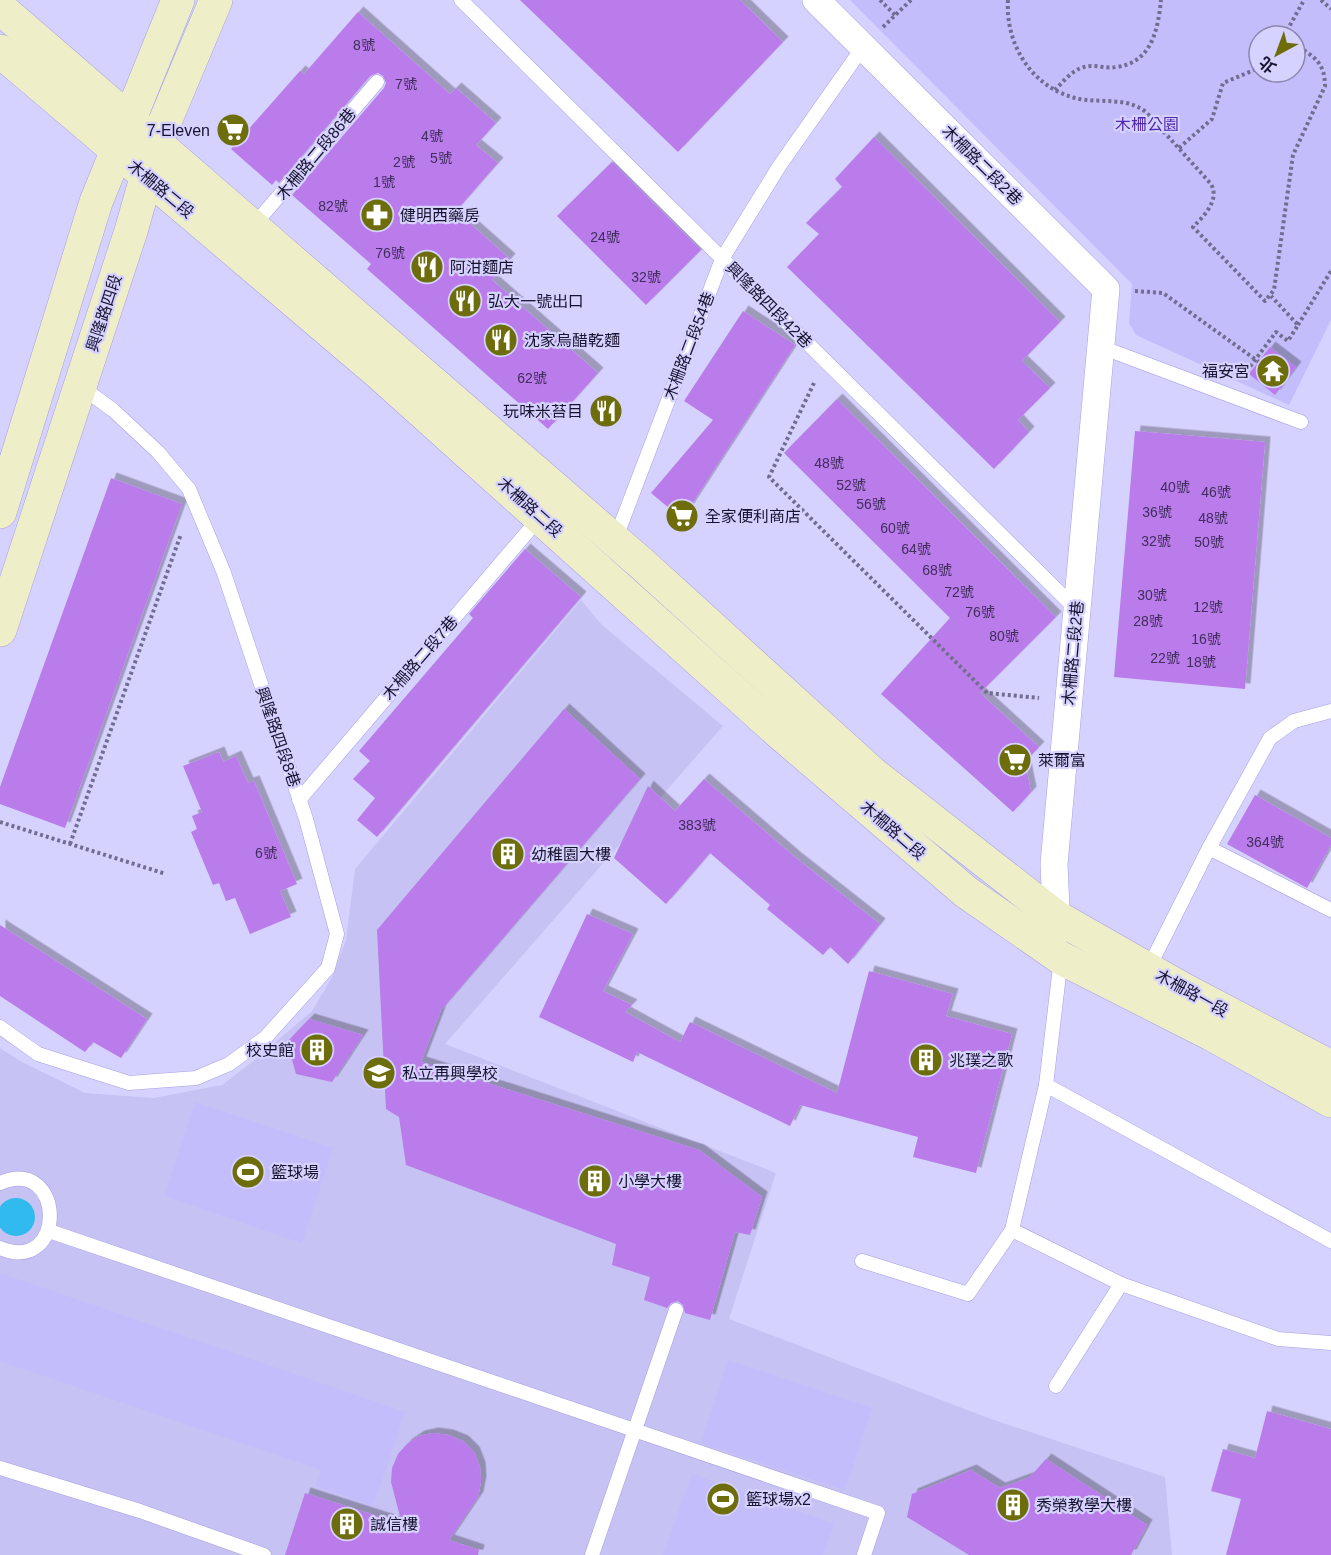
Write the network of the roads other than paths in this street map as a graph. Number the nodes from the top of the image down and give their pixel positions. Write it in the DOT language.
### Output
graph roads {
  1 [pos="178,0"];
  2 [pos="216,0"];
  3 [pos="461,0"];
  4 [pos="816,0"];
  5 [pos="0,8"];
  6 [pos="863,47"];
  7 [pos="0,51"];
  8 [pos="377,82"];
  9 [pos="128,120"];
  10 [pos="156,142"];
  11 [pos="115,151"];
  12 [pos="147,178"];
  13 [pos="254,225"];
  14 [pos="722,259"];
  15 [pos="1101,348"];
  16 [pos="80,386"];
  17 [pos="1301,422"];
  18 [pos="0,512"];
  19 [pos="541,516"];
  20 [pos="606,554"];
  21 [pos="8,581"];
  22 [pos="1077,610"];
  23 [pos="0,630"];
  24 [pos="1331,711"];
  25 [pos="299,800"];
  26 [pos="1209,848"];
  27 [pos="1331,910"];
  28 [pos="1055,916"];
  29 [pos="1061,958"];
  30 [pos="1148,969"];
  31 [pos="0,1027"];
  32 [pos="1331,1067"];
  33 [pos="1046,1085"];
  34 [pos="1331,1101"];
  35 [pos="0,1183"];
  36 [pos="1012,1230"];
  37 [pos="49,1231"];
  38 [pos="1331,1241"];
  39 [pos="0,1248"];
  40 [pos="862,1261"];
  41 [pos="1120,1284"];
  42 [pos="676,1310"];
  43 [pos="1331,1343"];
  44 [pos="1056,1386"];
  45 [pos="635,1430"];
  46 [pos="0,1468"];
  47 [pos="264,1555"];
  48 [pos="592,1555"];
  49 [pos="864,1555"];
  1 -- 9 [label="main road"];
  2 -- 10 [label="main road, 興隆路四段"];
  3 -- 14 [label="lane, 興隆路四段42巷"];
  4 -- 6 [label="street, 木柵路二段2巷"];
  5 -- 9 [label="main road, 木柵路二段"];
  6 -- 14 [label="lane, 木柵路二段54巷"];
  6 -- 15 [label="street, 木柵路二段2巷"];
  7 -- 11 [label="main road, 木柵路二段"];
  8 -- 13 [label="lane, 木柵路二段86巷"];
  9 -- 10 [label="main road, 木柵路二段"];
  9 -- 11 [label="main road"];
  10 -- 12 [label="main road, 興隆路四段"];
  10 -- 13 [label="main road, 木柵路二段"];
  11 -- 12 [label="main road, 木柵路二段"];
  11 -- 18 [label="main road"];
  12 -- 16 [label="main road, 興隆路四段"];
  12 -- 19 [label="main road, 木柵路二段"];
  13 -- 20 [label="main road, 木柵路二段"];
  14 -- 20 [label="lane, 木柵路二段54巷"];
  14 -- 22 [label="lane, 興隆路四段42巷"];
  15 -- 17 [label="lane"];
  15 -- 22 [label="street, 木柵路二段2巷"];
  16 -- 21 [label="main road, 興隆路四段"];
  16 -- 25 [label="lane, 興隆路四段8巷"];
  19 -- 20 [label="main road, 木柵路二段"];
  19 -- 25 [label="lane, 木柵路二段7巷"];
  20 -- 28 [label="main road, 木柵路二段"];
  20 -- 29 [label="main road, 木柵路二段"];
  21 -- 23 [label="main road, 興隆路四段"];
  22 -- 28 [label="street, 木柵路二段2巷"];
  24 -- 26 [label="lane"];
  25 -- 31 [label="lane, 興隆路四段8巷"];
  26 -- 27 [label="lane"];
  26 -- 30 [label="lane"];
  28 -- 29 [label="street, 木柵路二段2巷"];
  28 -- 30 [label="main road, 木柵路一段"];
  29 -- 33 [label="lane"];
  29 -- 34 [label="main road, 木柵路一段"];
  30 -- 32 [label="main road, 木柵路一段"];
  33 -- 36 [label="lane"];
  33 -- 38 [label="lane"];
  35 -- 37 [label="lane"];
  36 -- 40 [label="lane"];
  36 -- 41 [label="lane"];
  37 -- 39 [label="lane"];
  37 -- 45 [label="lane"];
  41 -- 43 [label="lane"];
  41 -- 44 [label="lane"];
  42 -- 45 [label="lane"];
  45 -- 48 [label="lane"];
  45 -- 49 [label="lane"];
  46 -- 47 [label="lane"];
}
